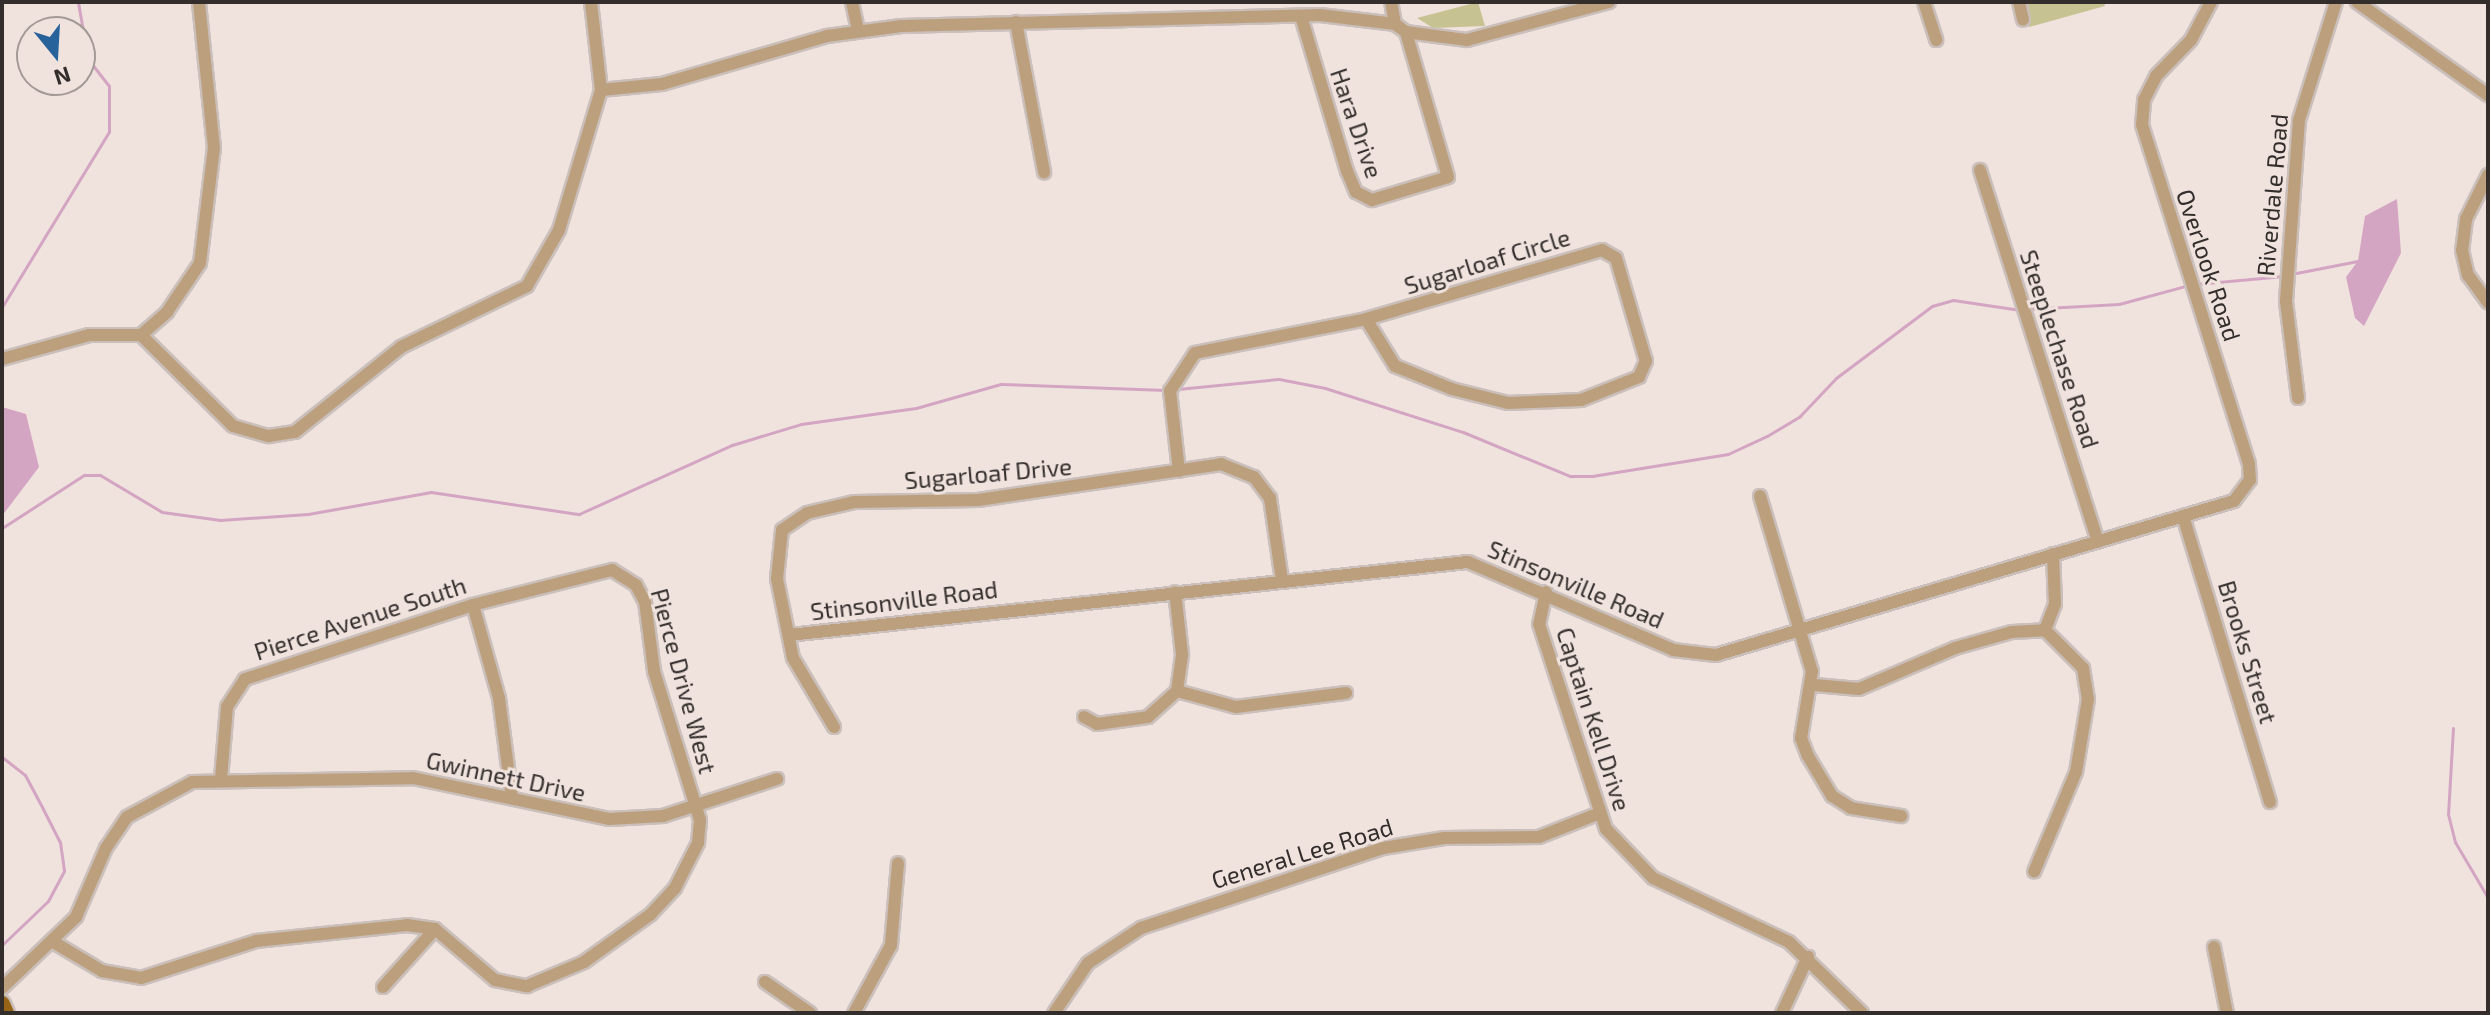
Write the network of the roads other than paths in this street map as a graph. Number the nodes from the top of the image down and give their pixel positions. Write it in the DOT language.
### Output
graph roads {
  1 [pos="199,2"];
  2 [pos="591,2"];
  3 [pos="852,2"];
  4 [pos="1215,2"];
  5 [pos="1391,2"];
  6 [pos="1609,2"];
  7 [pos="1924,2"];
  8 [pos="2019,2"];
  9 [pos="2211,2"];
  10 [pos="2336,2"];
  11 [pos="2357,2"];
  12 [pos="1301,16"];
  13 [pos="1218,17"];
  14 [pos="2023,20"];
  15 [pos="1016,22"];
  16 [pos="1401,28"];
  17 [pos="858,31"];
  18 [pos="1936,40"];
  19 [pos="601,90"];
  20 [pos="2488,95"];
  21 [pos="1980,170"];
  22 [pos="1044,172"];
  23 [pos="2488,175"];
  24 [pos="2488,303"];
  25 [pos="1366,319"];
  26 [pos="141,335"];
  27 [pos="2,359"];
  28 [pos="2298,398"];
  29 [pos="1179,471"];
  30 [pos="1760,496"];
  31 [pos="2183,516"];
  32 [pos="2098,541"];
  33 [pos="2053,554"];
  34 [pos="622,574"];
  35 [pos="1282,580"];
  36 [pos="1175,592"];
  37 [pos="1546,592"];
  38 [pos="473,605"];
  39 [pos="1801,629"];
  40 [pos="2045,630"];
  41 [pos="789,635"];
  42 [pos="1815,685"];
  43 [pos="1177,691"];
  44 [pos="1346,693"];
  45 [pos="1084,717"];
  46 [pos="834,727"];
  47 [pos="221,778"];
  48 [pos="777,779"];
  49 [pos="512,798"];
  50 [pos="2270,802"];
  51 [pos="696,806"];
  52 [pos="1600,813"];
  53 [pos="1901,816"];
  54 [pos="898,863"];
  55 [pos="2034,872"];
  56 [pos="435,929"];
  57 [pos="55,943"];
  58 [pos="2214,947"];
  59 [pos="1808,957"];
  60 [pos="765,982"];
  61 [pos="383,987"];
  62 [pos="2,988"];
  63 [pos="2,1004"];
  64 [pos="6,1013"];
  65 [pos="810,1013"];
  66 [pos="854,1013"];
  67 [pos="1054,1013"];
  68 [pos="1782,1013"];
  69 [pos="1862,1013"];
  70 [pos="2227,1013"];
  1 -- 26 [label="street"];
  2 -- 19 [label="street"];
  3 -- 17 [label="street"];
  4 -- 13 [label="street"];
  5 -- 16 [label="street"];
  6 -- 16 [label="street"];
  7 -- 18 [label="street"];
  8 -- 14 [label="street"];
  9 -- 31 [label="street, Overlook Road"];
  10 -- 28 [label="street, Riverdale Road"];
  11 -- 20 [label="street"];
  12 -- 13 [label="street"];
  12 -- 16 [label="street"];
  12 -- 16 [label="street, Hara Drive"];
  13 -- 15 [label="street"];
  15 -- 17 [label="street"];
  15 -- 22 [label="street"];
  17 -- 19 [label="street"];
  19 -- 26 [label="street"];
  21 -- 32 [label="street, Steeplechase Road"];
  23 -- 24 [label="street"];
  25 -- 25 [label="street, Sugarloaf Circle"];
  25 -- 29 [label="street, Sugarloaf Circle"];
  26 -- 27 [label="street"];
  29 -- 35 [label="street, Sugarloaf Drive"];
  29 -- 41 [label="street, Sugarloaf Drive"];
  30 -- 39 [label="street"];
  31 -- 32 [label="street, Stinsonville Road"];
  31 -- 50 [label="street, Brooks Street"];
  32 -- 33 [label="street, Stinsonville Road"];
  33 -- 39 [label="street, Stinsonville Road"];
  33 -- 40 [label="street"];
  34 -- 38 [label="street, Pierce Avenue South"];
  34 -- 51 [label="street, Pierce Drive West"];
  35 -- 36 [label="street, Stinsonville Road"];
  35 -- 37 [label="street, Stinsonville Road"];
  36 -- 41 [label="street, Stinsonville Road"];
  36 -- 43 [label="street"];
  37 -- 39 [label="street, Stinsonville Road"];
  37 -- 52 [label="street, Captain Kell Drive"];
  38 -- 47 [label="street, Pierce Avenue South"];
  38 -- 49 [label="street"];
  39 -- 42 [label="street"];
  40 -- 42 [label="street"];
  40 -- 55 [label="street"];
  41 -- 46 [label="street, Sugarloaf Drive"];
  42 -- 53 [label="street"];
  43 -- 44 [label="street"];
  43 -- 45 [label="street"];
  47 -- 49 [label="street, Gwinnett Drive"];
  47 -- 57 [label="street"];
  48 -- 51 [label="street, Gwinnett Drive"];
  49 -- 51 [label="street, Gwinnett Drive"];
  51 -- 56 [label="street, Pierce Drive West"];
  52 -- 59 [label="street, Captain Kell Drive"];
  52 -- 67 [label="street, General Lee Road"];
  54 -- 66 [label="street"];
  56 -- 57 [label="street"];
  56 -- 61 [label="street"];
  57 -- 62 [label="street"];
  58 -- 70 [label="street"];
  59 -- 68 [label="street"];
  59 -- 69 [label="street, Captain Kell Drive"];
  60 -- 65 [label="street"];
  63 -- 64 [label="main road"];
}
